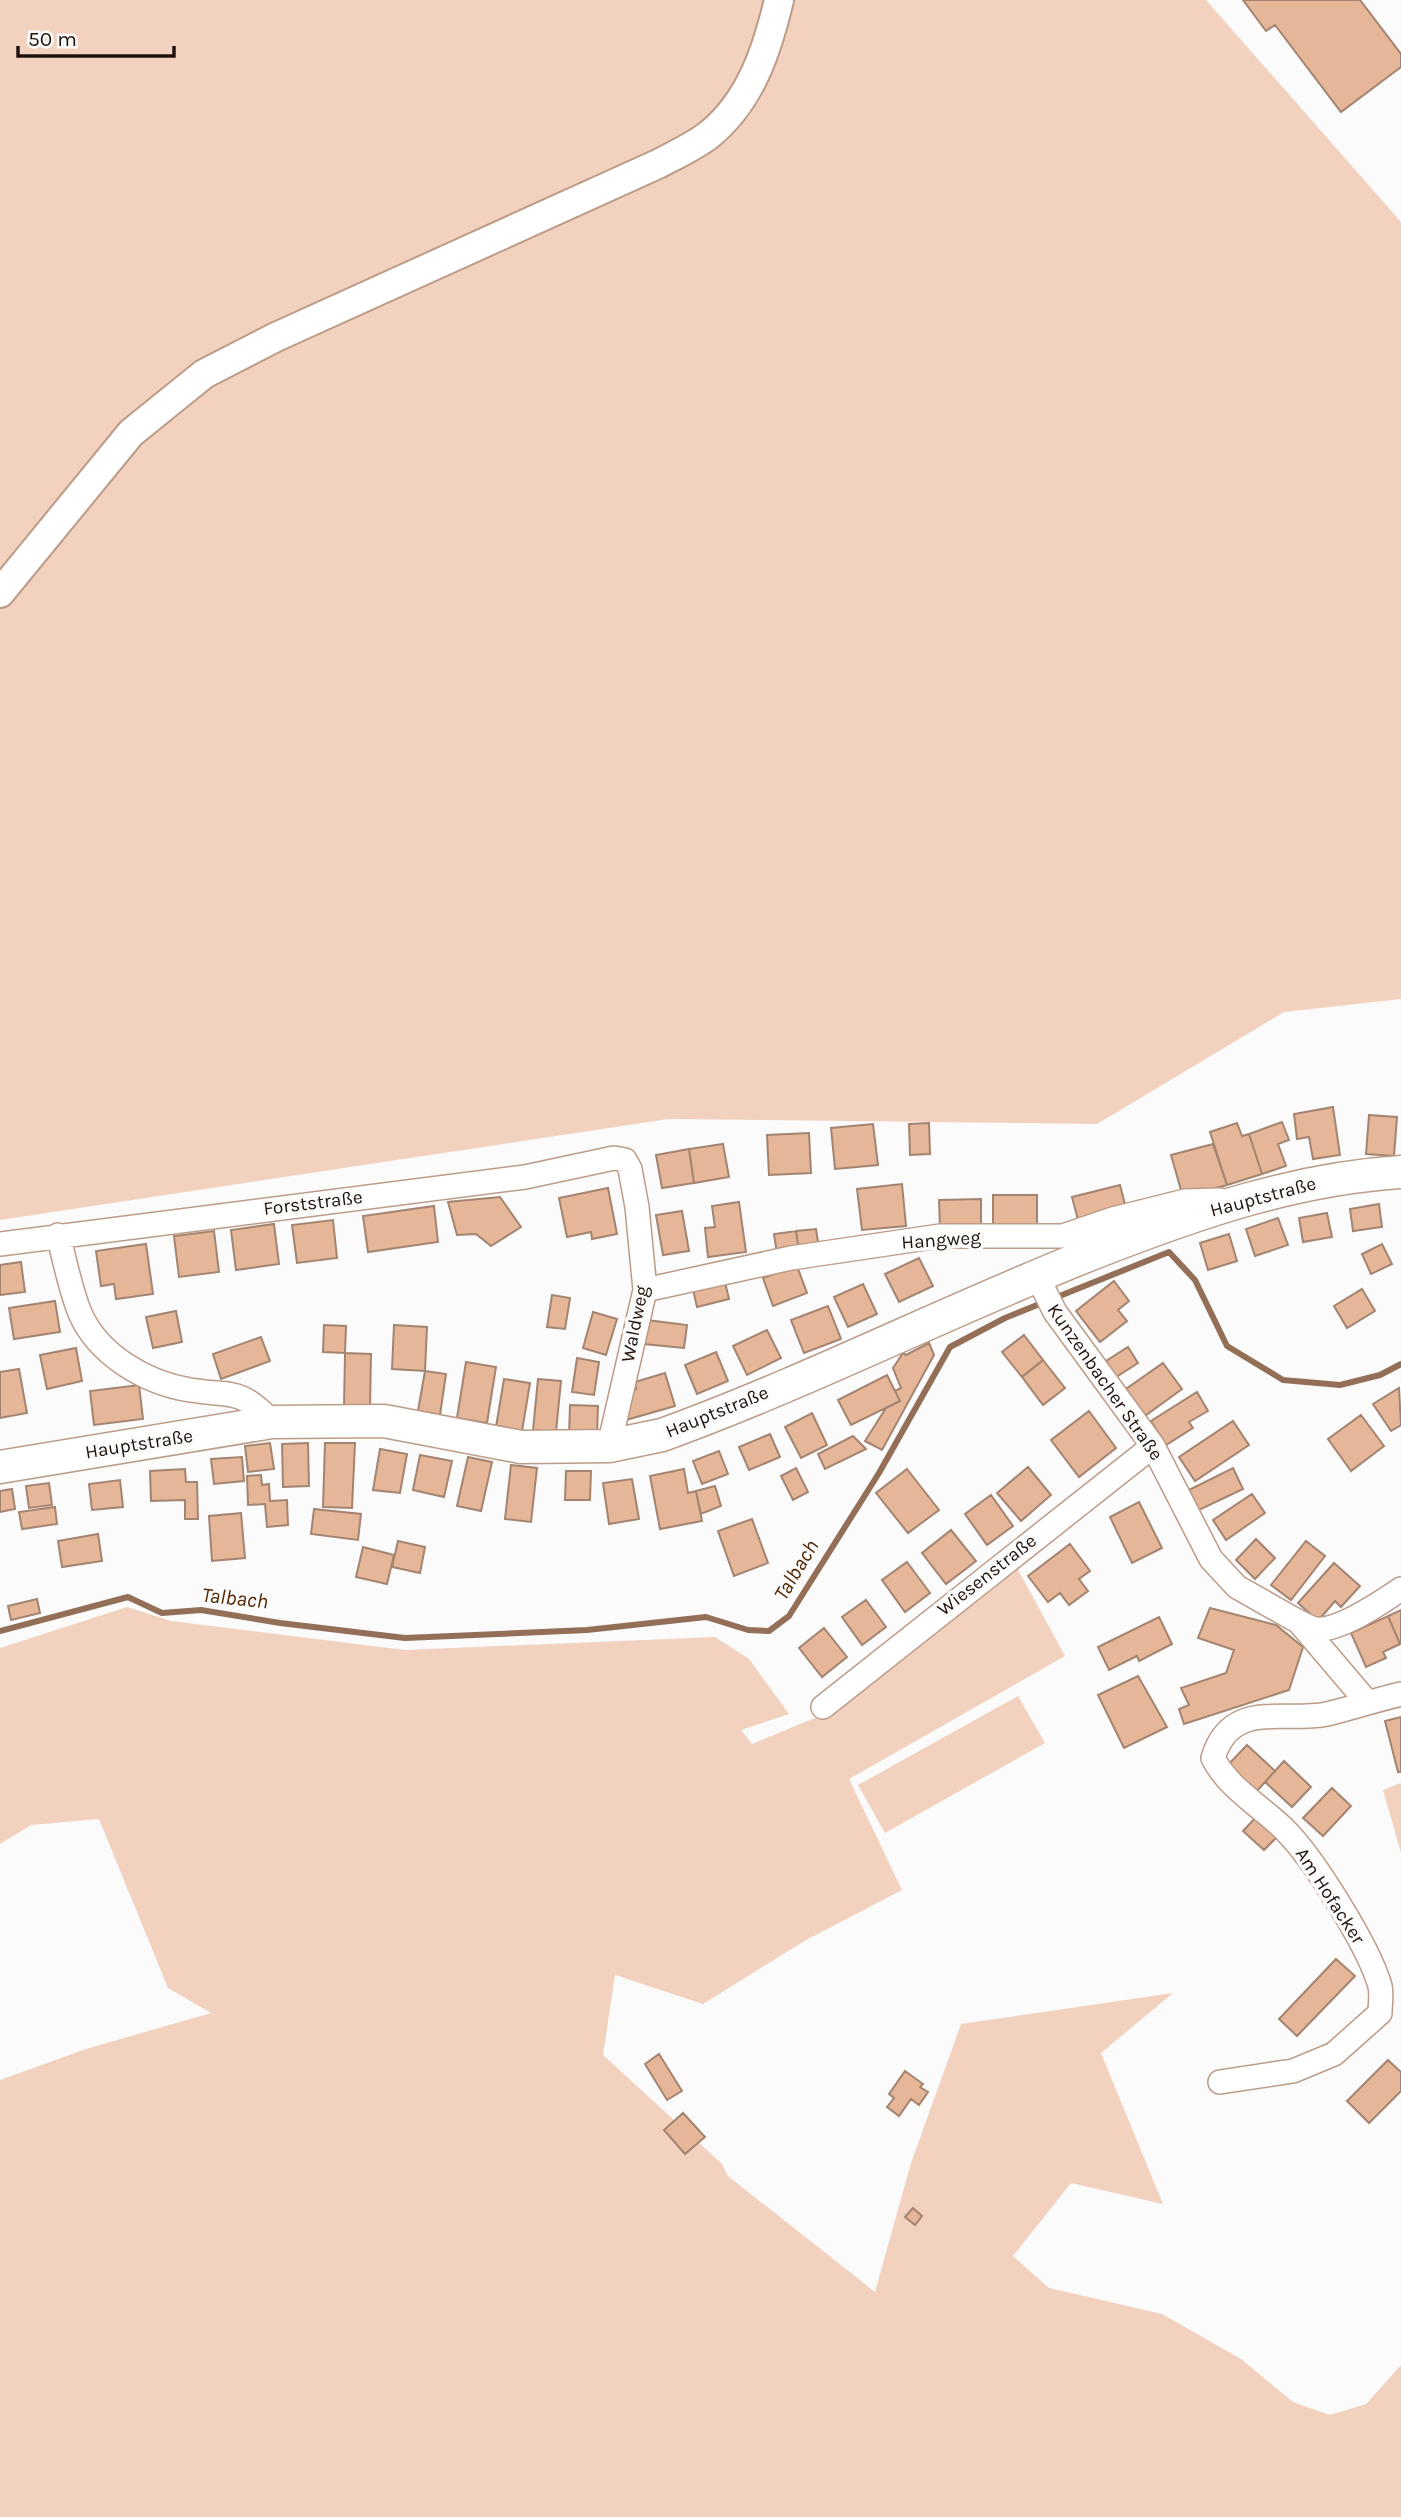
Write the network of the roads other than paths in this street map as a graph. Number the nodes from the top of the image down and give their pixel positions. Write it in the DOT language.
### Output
graph roads {
  1 [pos="779,0"];
  2 [pos="0,593"];
  3 [pos="625,1160"];
  4 [pos="1401,1172"];
  5 [pos="1236,1200"];
  6 [pos="58,1235"];
  7 [pos="0,1244"];
  8 [pos="1040,1283"];
  9 [pos="645,1290"];
  10 [pos="272,1422"];
  11 [pos="609,1446"];
  12 [pos="1153,1446"];
  13 [pos="0,1467"];
  14 [pos="1401,1589"];
  15 [pos="1299,1622"];
  16 [pos="1401,1694"];
  17 [pos="1367,1702"];
  18 [pos="823,1707"];
  19 [pos="1220,2082"];
  1 -- 2 [label="street"];
  3 -- 6 [label="street, Forststraße"];
  3 -- 9 [label="street, Waldweg"];
  4 -- 5 [label="main road, Hauptstraße"];
  5 -- 8 [label="main road, Hauptstraße"];
  5 -- 9 [label="street, Hangweg"];
  6 -- 7 [label="street, Forststraße"];
  6 -- 10 [label="street"];
  8 -- 11 [label="main road, Hauptstraße"];
  8 -- 12 [label="street, Kunzenbacher Straße"];
  9 -- 11 [label="street, Waldweg"];
  10 -- 11 [label="main road, Hauptstraße"];
  10 -- 13 [label="main road, Hauptstraße"];
  12 -- 15 [label="street, Kunzenbacher Straße"];
  12 -- 18 [label="street, Wiesenstraße"];
  14 -- 15 [label="street"];
  15 -- 17 [label="street, Kunzenbacher Straße"];
  16 -- 17 [label="street, Am Hofacker"];
  17 -- 19 [label="street, Am Hofacker"];
}
